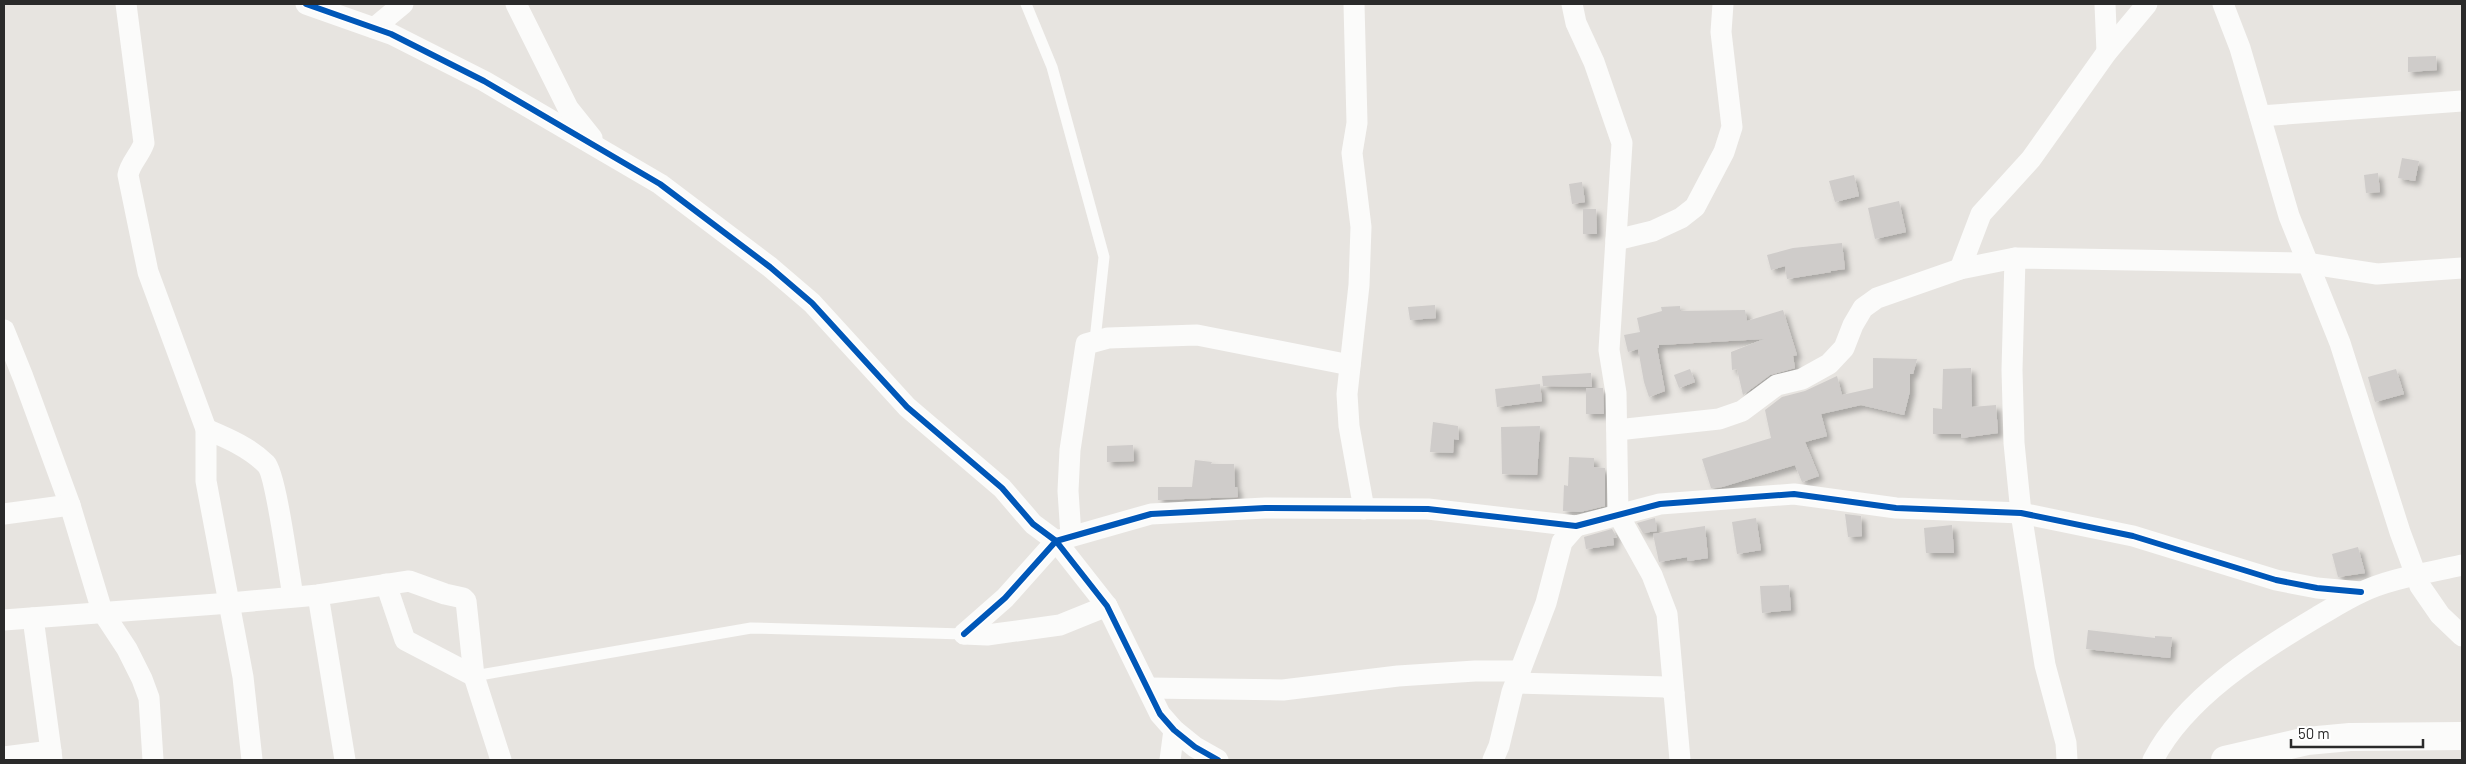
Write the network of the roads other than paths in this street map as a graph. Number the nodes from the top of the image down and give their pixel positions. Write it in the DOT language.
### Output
graph roads {
  1 [pos="126,4"];
  2 [pos="306,4"];
  3 [pos="403,4"];
  4 [pos="516,4"];
  5 [pos="1026,4"];
  6 [pos="1354,4"];
  7 [pos="1572,4"];
  8 [pos="1723,4"];
  9 [pos="2104,4"];
  10 [pos="2147,4"];
  11 [pos="2223,4"];
  12 [pos="374,28"];
  13 [pos="2107,52"];
  14 [pos="2462,101"];
  15 [pos="2260,116"];
  16 [pos="598,147"];
  17 [pos="1616,240"];
  18 [pos="2015,258"];
  19 [pos="2306,263"];
  20 [pos="1960,268"];
  21 [pos="2462,268"];
  22 [pos="4,330"];
  23 [pos="1096,340"];
  24 [pos="1350,365"];
  25 [pos="206,429"];
  26 [pos="1617,430"];
  27 [pos="70,505"];
  28 [pos="1364,509"];
  29 [pos="4,514"];
  30 [pos="1618,514"];
  31 [pos="2021,514"];
  32 [pos="1576,526"];
  33 [pos="1063,539"];
  34 [pos="2462,566"];
  35 [pos="2416,575"];
  36 [pos="386,584"];
  37 [pos="2361,592"];
  38 [pos="318,595"];
  39 [pos="293,596"];
  40 [pos="230,603"];
  41 [pos="1107,606"];
  42 [pos="102,611"];
  43 [pos="33,618"];
  44 [pos="4,620"];
  45 [pos="964,634"];
  46 [pos="2462,636"];
  47 [pos="474,676"];
  48 [pos="1518,677"];
  49 [pos="1149,688"];
  50 [pos="1674,693"];
  51 [pos="1174,730"];
  52 [pos="2462,736"];
  53 [pos="52,755"];
  54 [pos="4,757"];
  55 [pos="153,760"];
  56 [pos="252,760"];
  57 [pos="345,760"];
  58 [pos="500,760"];
  59 [pos="1170,760"];
  60 [pos="1218,760"];
  61 [pos="1493,760"];
  62 [pos="1680,760"];
  63 [pos="2067,760"];
  64 [pos="2153,760"];
  65 [pos="2226,760"];
  1 -- 25 [label="street"];
  2 -- 12 [label="street"];
  3 -- 12 [label="street"];
  4 -- 16 [label="street"];
  5 -- 23 [label="lane"];
  6 -- 24 [label="street"];
  7 -- 17 [label="street"];
  8 -- 17 [label="street"];
  9 -- 13 [label="street"];
  10 -- 13 [label="street"];
  11 -- 15 [label="street"];
  12 -- 16 [label="street"];
  13 -- 20 [label="street"];
  14 -- 15 [label="street"];
  15 -- 19 [label="street"];
  16 -- 33 [label="street"];
  17 -- 26 [label="street"];
  18 -- 19 [label="street"];
  18 -- 20 [label="street"];
  18 -- 31 [label="street"];
  19 -- 21 [label="street"];
  19 -- 35 [label="street"];
  20 -- 26 [label="street"];
  22 -- 27 [label="street"];
  23 -- 24 [label="street"];
  23 -- 33 [label="street"];
  24 -- 28 [label="street"];
  25 -- 39 [label="street"];
  25 -- 40 [label="street"];
  26 -- 30 [label="street"];
  27 -- 29 [label="street"];
  27 -- 42 [label="street"];
  28 -- 32 [label="street"];
  28 -- 33 [label="street"];
  30 -- 31 [label="street"];
  30 -- 32 [label="street"];
  30 -- 50 [label="street"];
  31 -- 37 [label="street"];
  31 -- 63 [label="street"];
  32 -- 48 [label="street"];
  33 -- 41 [label="street"];
  33 -- 45 [label="street"];
  34 -- 35 [label="street"];
  35 -- 37 [label="street"];
  35 -- 46 [label="street"];
  36 -- 38 [label="street"];
  36 -- 47 [label="street"];
  36 -- 47 [label="street"];
  37 -- 64 [label="street"];
  38 -- 39 [label="street"];
  38 -- 57 [label="street"];
  39 -- 40 [label="street"];
  40 -- 42 [label="street"];
  40 -- 56 [label="street"];
  41 -- 45 [label="street"];
  41 -- 49 [label="street"];
  42 -- 43 [label="street"];
  42 -- 55 [label="street"];
  43 -- 44 [label="street"];
  43 -- 53 [label="street"];
  45 -- 47 [label="lane"];
  47 -- 58 [label="street"];
  48 -- 49 [label="street"];
  48 -- 50 [label="street"];
  48 -- 61 [label="street"];
  49 -- 51 [label="street"];
  50 -- 62 [label="street"];
  51 -- 59 [label="street"];
  51 -- 60 [label="street"];
  52 -- 65 [label="street"];
  53 -- 54 [label="street"];
}
